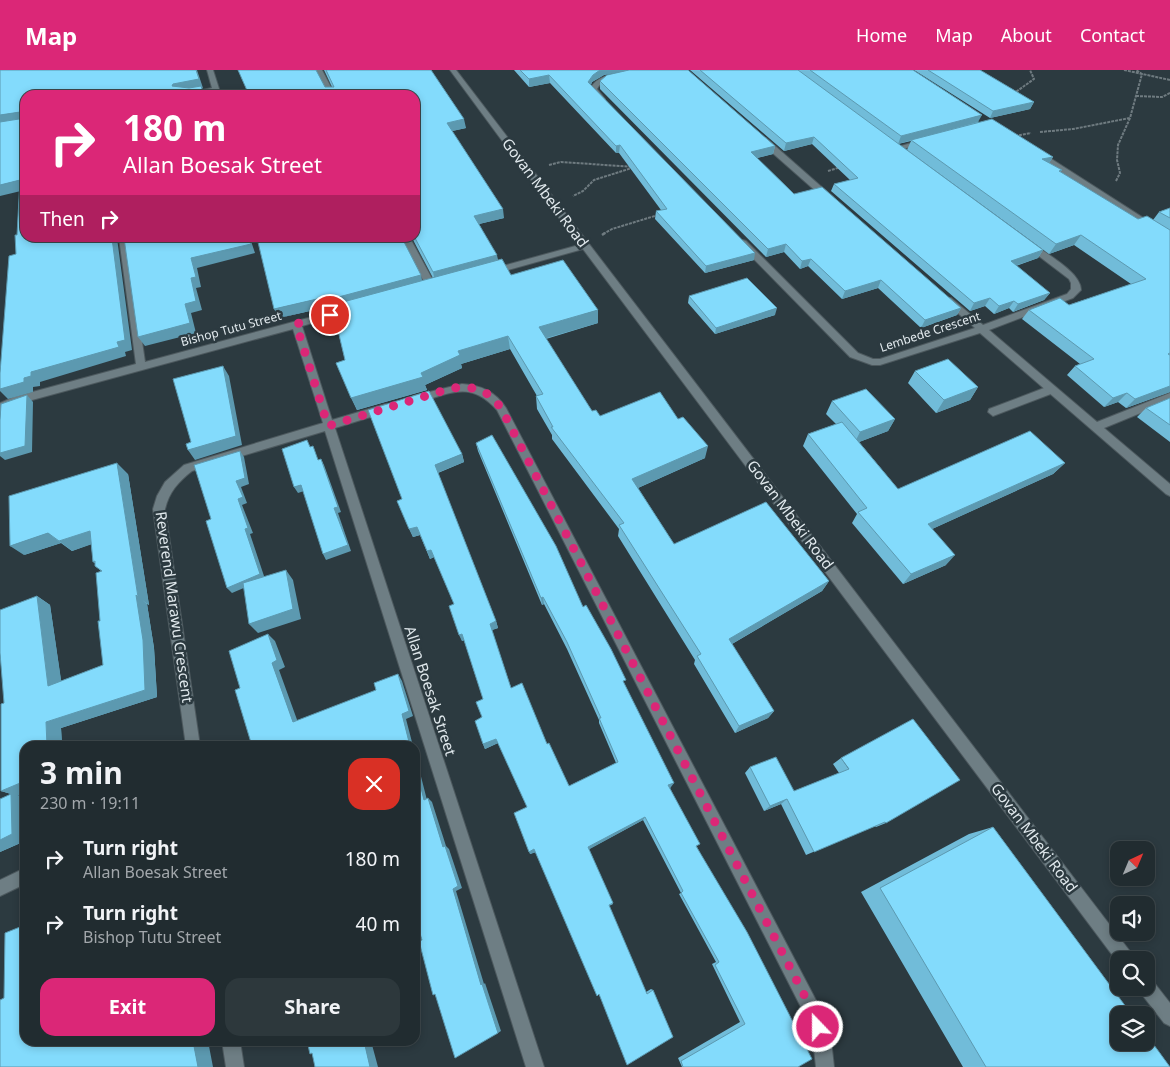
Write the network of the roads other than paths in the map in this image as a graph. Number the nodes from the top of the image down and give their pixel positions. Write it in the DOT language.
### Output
graph roads {
  1 [pos="210,70"];
  2 [pos="320,70"];
  3 [pos="454,70"];
  4 [pos="647,70"];
  5 [pos="216,90"];
  6 [pos="330,90"];
  7 [pos="607,105"];
  8 [pos="755,133"];
  9 [pos="1009,137"];
  10 [pos="934,138"];
  11 [pos="906,154"];
  12 [pos="834,202"];
  13 [pos="734,233"];
  14 [pos="1017,236"];
  15 [pos="1170,239"];
  16 [pos="124,242"];
  17 [pos="408,242"];
  18 [pos="585,246"];
  19 [pos="480,275"];
  20 [pos="432,288"];
  21 [pos="938,291"];
  22 [pos="360,307"];
  23 [pos="296,324"];
  24 [pos="982,329"];
  25 [pos="141,367"];
  26 [pos="1052,389"];
  27 [pos="1170,397"];
  28 [pos="0,407"];
  29 [pos="993,412"];
  30 [pos="328,426"];
  31 [pos="1097,427"];
  32 [pos="1170,491"];
  33 [pos="191,741"];
  34 [pos="20,878"];
  35 [pos="0,888"];
  36 [pos="1119,951"];
  37 [pos="1154,996"];
  38 [pos="1170,1018"];
  39 [pos="233,1046"];
  40 [pos="235,1067"];
  41 [pos="535,1067"];
  42 [pos="825,1067"];
  1 -- 5 [label="street"];
  2 -- 6 [label="street"];
  3 -- 18 [label="street, Govan Mbeki Road"];
  4 -- 7 [label="street"];
  8 -- 12 [label="street"];
  9 -- 15 [label="street"];
  10 -- 11 [label="street"];
  13 -- 24 [label="street, Lembede Crescent"];
  14 -- 24 [label="street, Lembede Crescent"];
  16 -- 25 [label="street"];
  17 -- 20 [label="street"];
  18 -- 19 [label="street"];
  18 -- 36 [label="street, Govan Mbeki Road"];
  21 -- 24 [label="street"];
  22 -- 23 [label="street, Bishop Tutu Street"];
  23 -- 25 [label="street, Bishop Tutu Street"];
  23 -- 30 [label="street, Allan Boesak Street"];
  24 -- 26 [label="street"];
  25 -- 28 [label="street, Bishop Tutu Street"];
  26 -- 29 [label="street"];
  26 -- 31 [label="street"];
  27 -- 31 [label="street"];
  30 -- 33 [label="street, Reverend Marawu Crescent"];
  30 -- 41 [label="street, Allan Boesak Street"];
  30 -- 42 [label="street, Reverend Marawu Crescent"];
  31 -- 32 [label="street"];
  34 -- 35 [label="street"];
  37 -- 38 [label="street"];
  39 -- 40 [label="street"];
}
